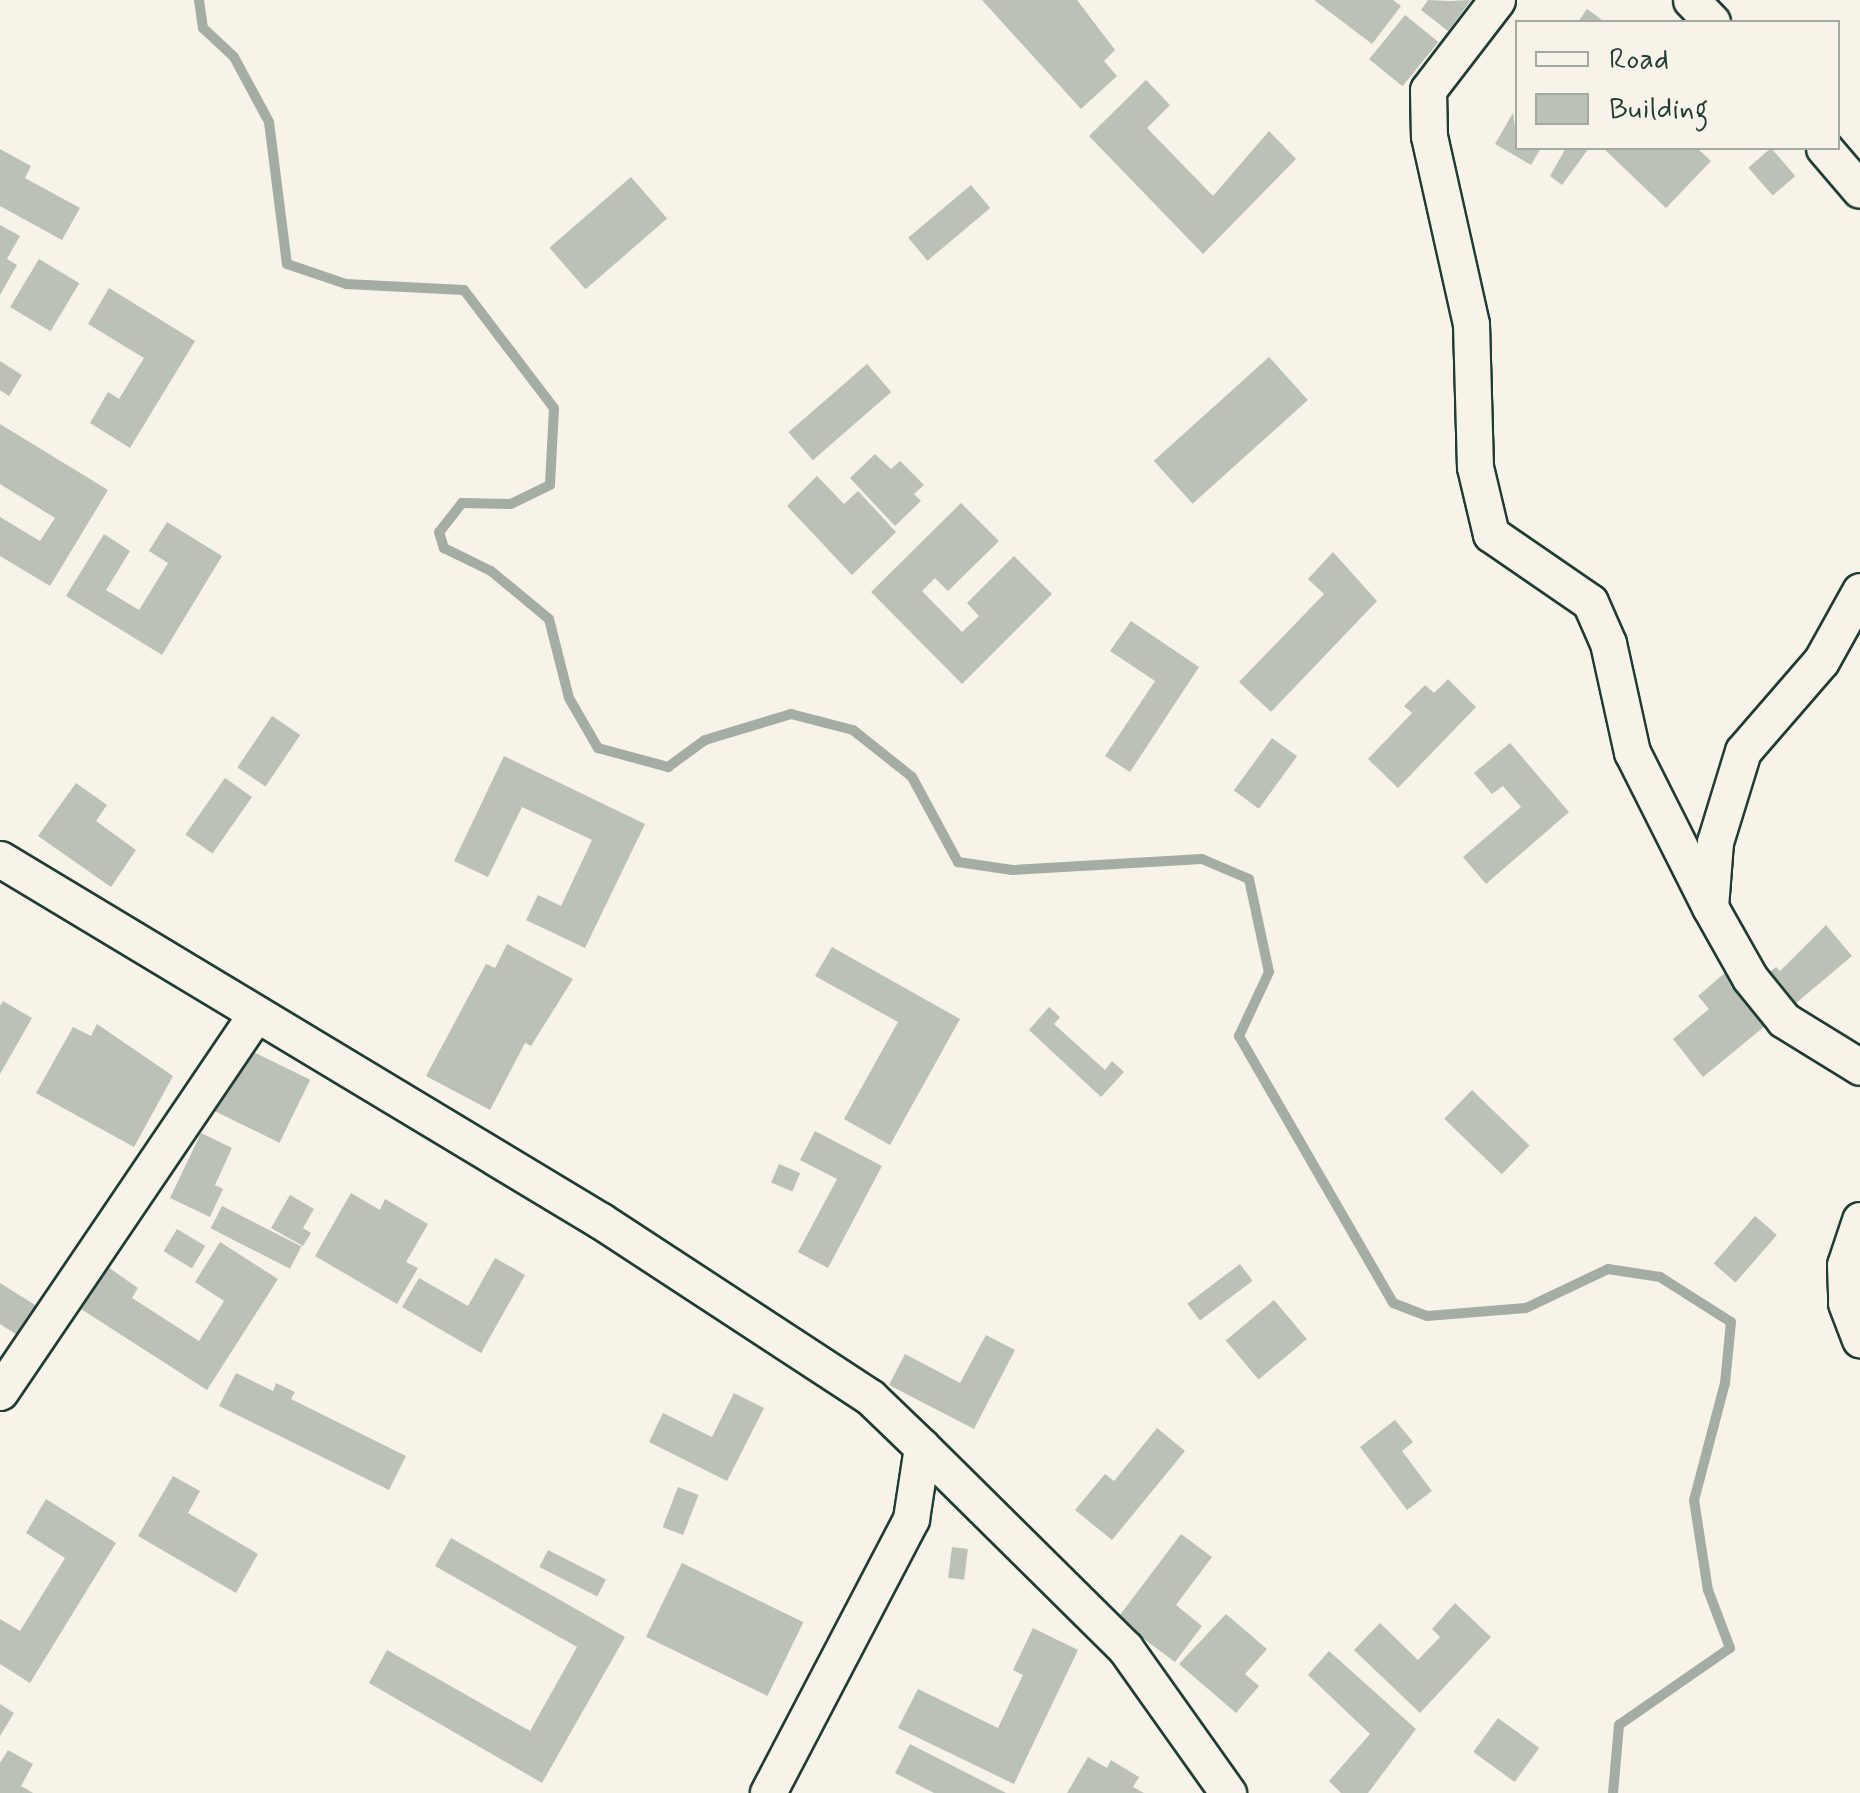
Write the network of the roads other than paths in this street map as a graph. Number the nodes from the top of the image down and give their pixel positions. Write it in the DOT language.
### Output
graph roads {
  1 [pos="1497,0"];
  2 [pos="1691,0"];
  3 [pos="1710,20"];
  4 [pos="1826,150"];
  5 [pos="1860,190"];
  6 [pos="1860,591"];
  7 [pos="0,858"];
  8 [pos="1710,907"];
  9 [pos="255,1014"];
  10 [pos="1860,1066"];
  11 [pos="1860,1220"];
  12 [pos="1860,1339"];
  13 [pos="0,1392"];
  14 [pos="922,1447"];
  15 [pos="768,1793"];
  16 [pos="1228,1793"];
  1 -- 8 [label="street"];
  2 -- 3 [label="street"];
  4 -- 5 [label="street"];
  6 -- 8 [label="street"];
  7 -- 9 [label="street"];
  8 -- 10 [label="street"];
  9 -- 13 [label="street"];
  9 -- 14 [label="street"];
  11 -- 12 [label="street"];
  14 -- 15 [label="street"];
  14 -- 16 [label="street"];
}
